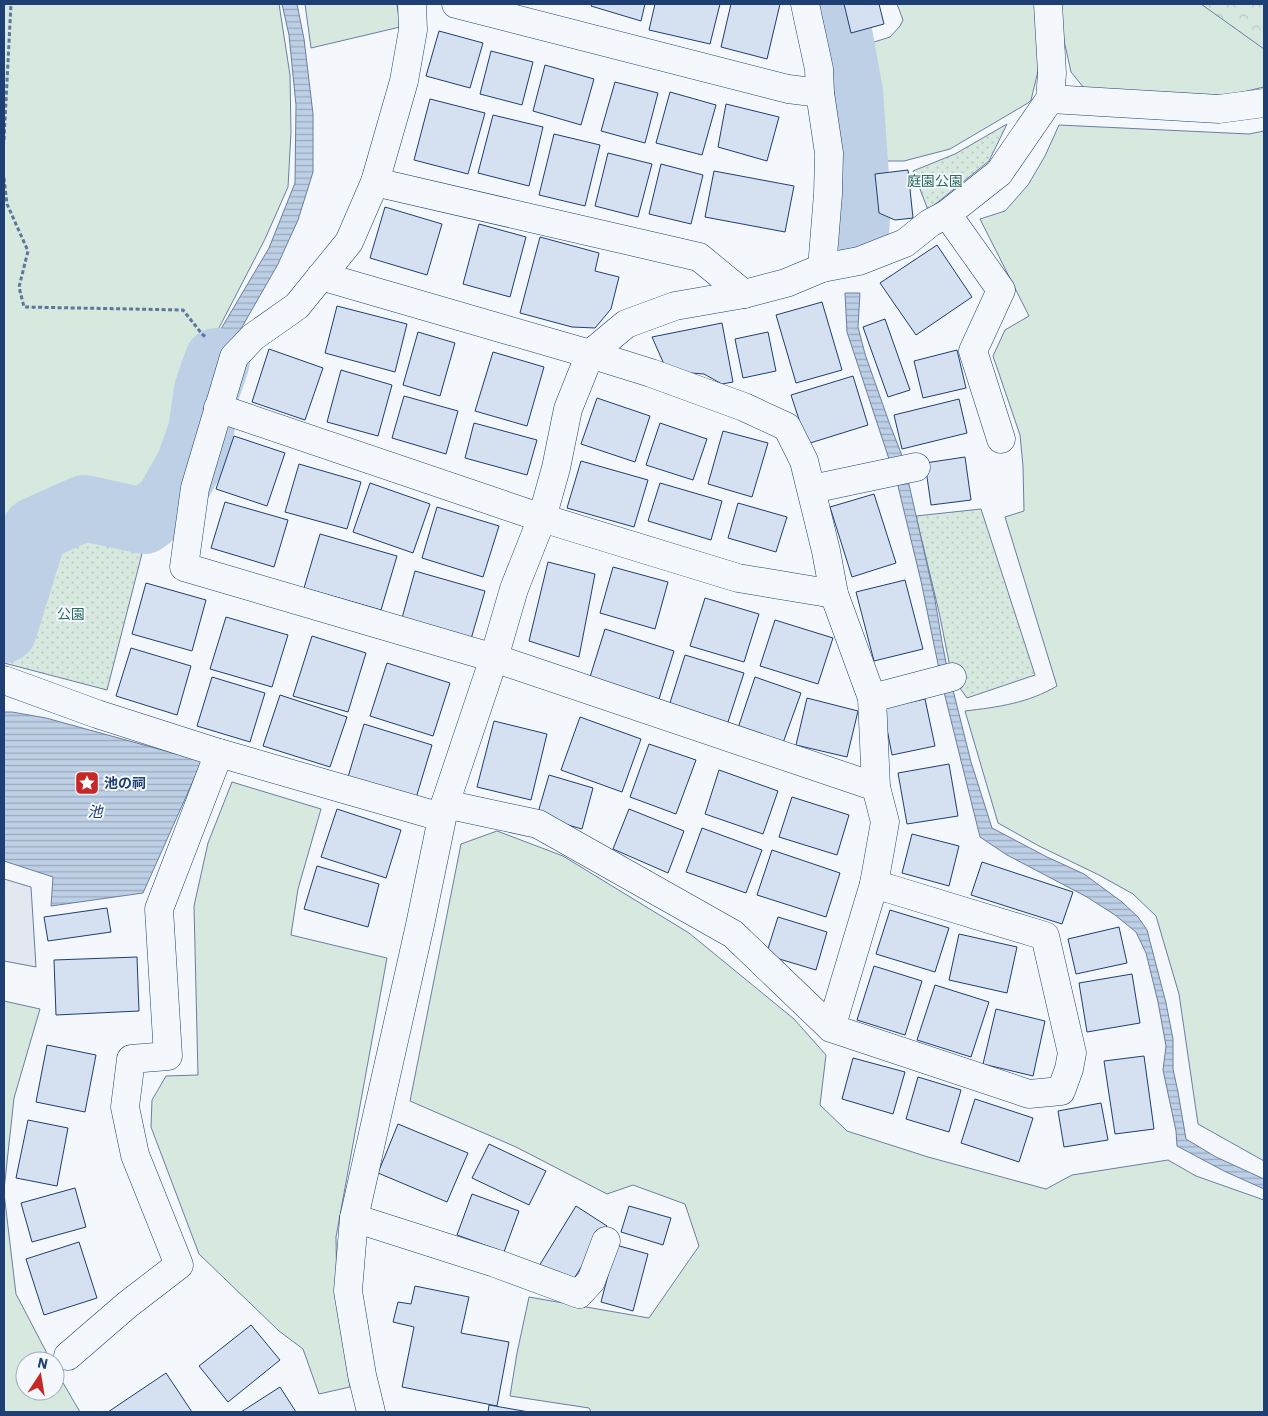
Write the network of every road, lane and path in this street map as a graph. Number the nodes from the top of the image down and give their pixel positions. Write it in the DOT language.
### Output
graph roads {
  1 [pos="11,4"];
  2 [pos="412,4"];
  3 [pos="456,4"];
  4 [pos="805,4"];
  5 [pos="1048,4"];
  6 [pos="820,93"];
  7 [pos="1050,99"];
  8 [pos="1264,103"];
  9 [pos="4,140"];
  10 [pos="4,178"];
  11 [pos="375,182"];
  12 [pos="947,214"];
  13 [pos="822,268"];
  14 [pos="320,276"];
  15 [pos="744,294"];
  16 [pos="590,354"];
  17 [pos="234,357"];
  18 [pos="218,408"];
  19 [pos="1001,439"];
  20 [pos="916,467"];
  21 [pos="812,489"];
  22 [pos="542,518"];
  23 [pos="834,594"];
  24 [pos="494,658"];
  25 [pos="944,679"];
  26 [pos="6,682"];
  27 [pos="872,698"];
  28 [pos="219,753"];
  29 [pos="876,787"];
  30 [pos="443,810"];
  31 [pos="874,884"];
  32 [pos="831,1028"];
  33 [pos="354,1218"];
  34 [pos="606,1241"];
  35 [pos="68,1356"];
  36 [pos="371,1412"];
  1 -- 9 [label="path"];
  2 -- 11 [label="street"];
  3 -- 6 [label="street"];
  4 -- 6 [label="street"];
  5 -- 7 [label="street"];
  6 -- 13 [label="street"];
  7 -- 8 [label="street"];
  7 -- 12 [label="street"];
  10 -- 17 [label="path"];
  11 -- 14 [label="street"];
  11 -- 15 [label="street"];
  12 -- 13 [label="street"];
  12 -- 19 [label="street"];
  13 -- 15 [label="street"];
  14 -- 16 [label="street"];
  14 -- 17 [label="street"];
  15 -- 16 [label="street"];
  16 -- 21 [label="street"];
  16 -- 22 [label="street"];
  17 -- 18 [label="street"];
  18 -- 22 [label="street"];
  18 -- 24 [label="street"];
  20 -- 21 [label="street"];
  21 -- 23 [label="street"];
  22 -- 23 [label="street"];
  22 -- 24 [label="street"];
  23 -- 27 [label="street"];
  24 -- 29 [label="street"];
  24 -- 30 [label="street"];
  25 -- 27 [label="street"];
  26 -- 28 [label="street"];
  27 -- 29 [label="street"];
  28 -- 30 [label="street"];
  28 -- 35 [label="street"];
  29 -- 31 [label="street"];
  30 -- 32 [label="street"];
  30 -- 33 [label="street"];
  31 -- 32 [label="street"];
  31 -- 32 [label="street"];
  33 -- 34 [label="street"];
  33 -- 36 [label="street"];
}
